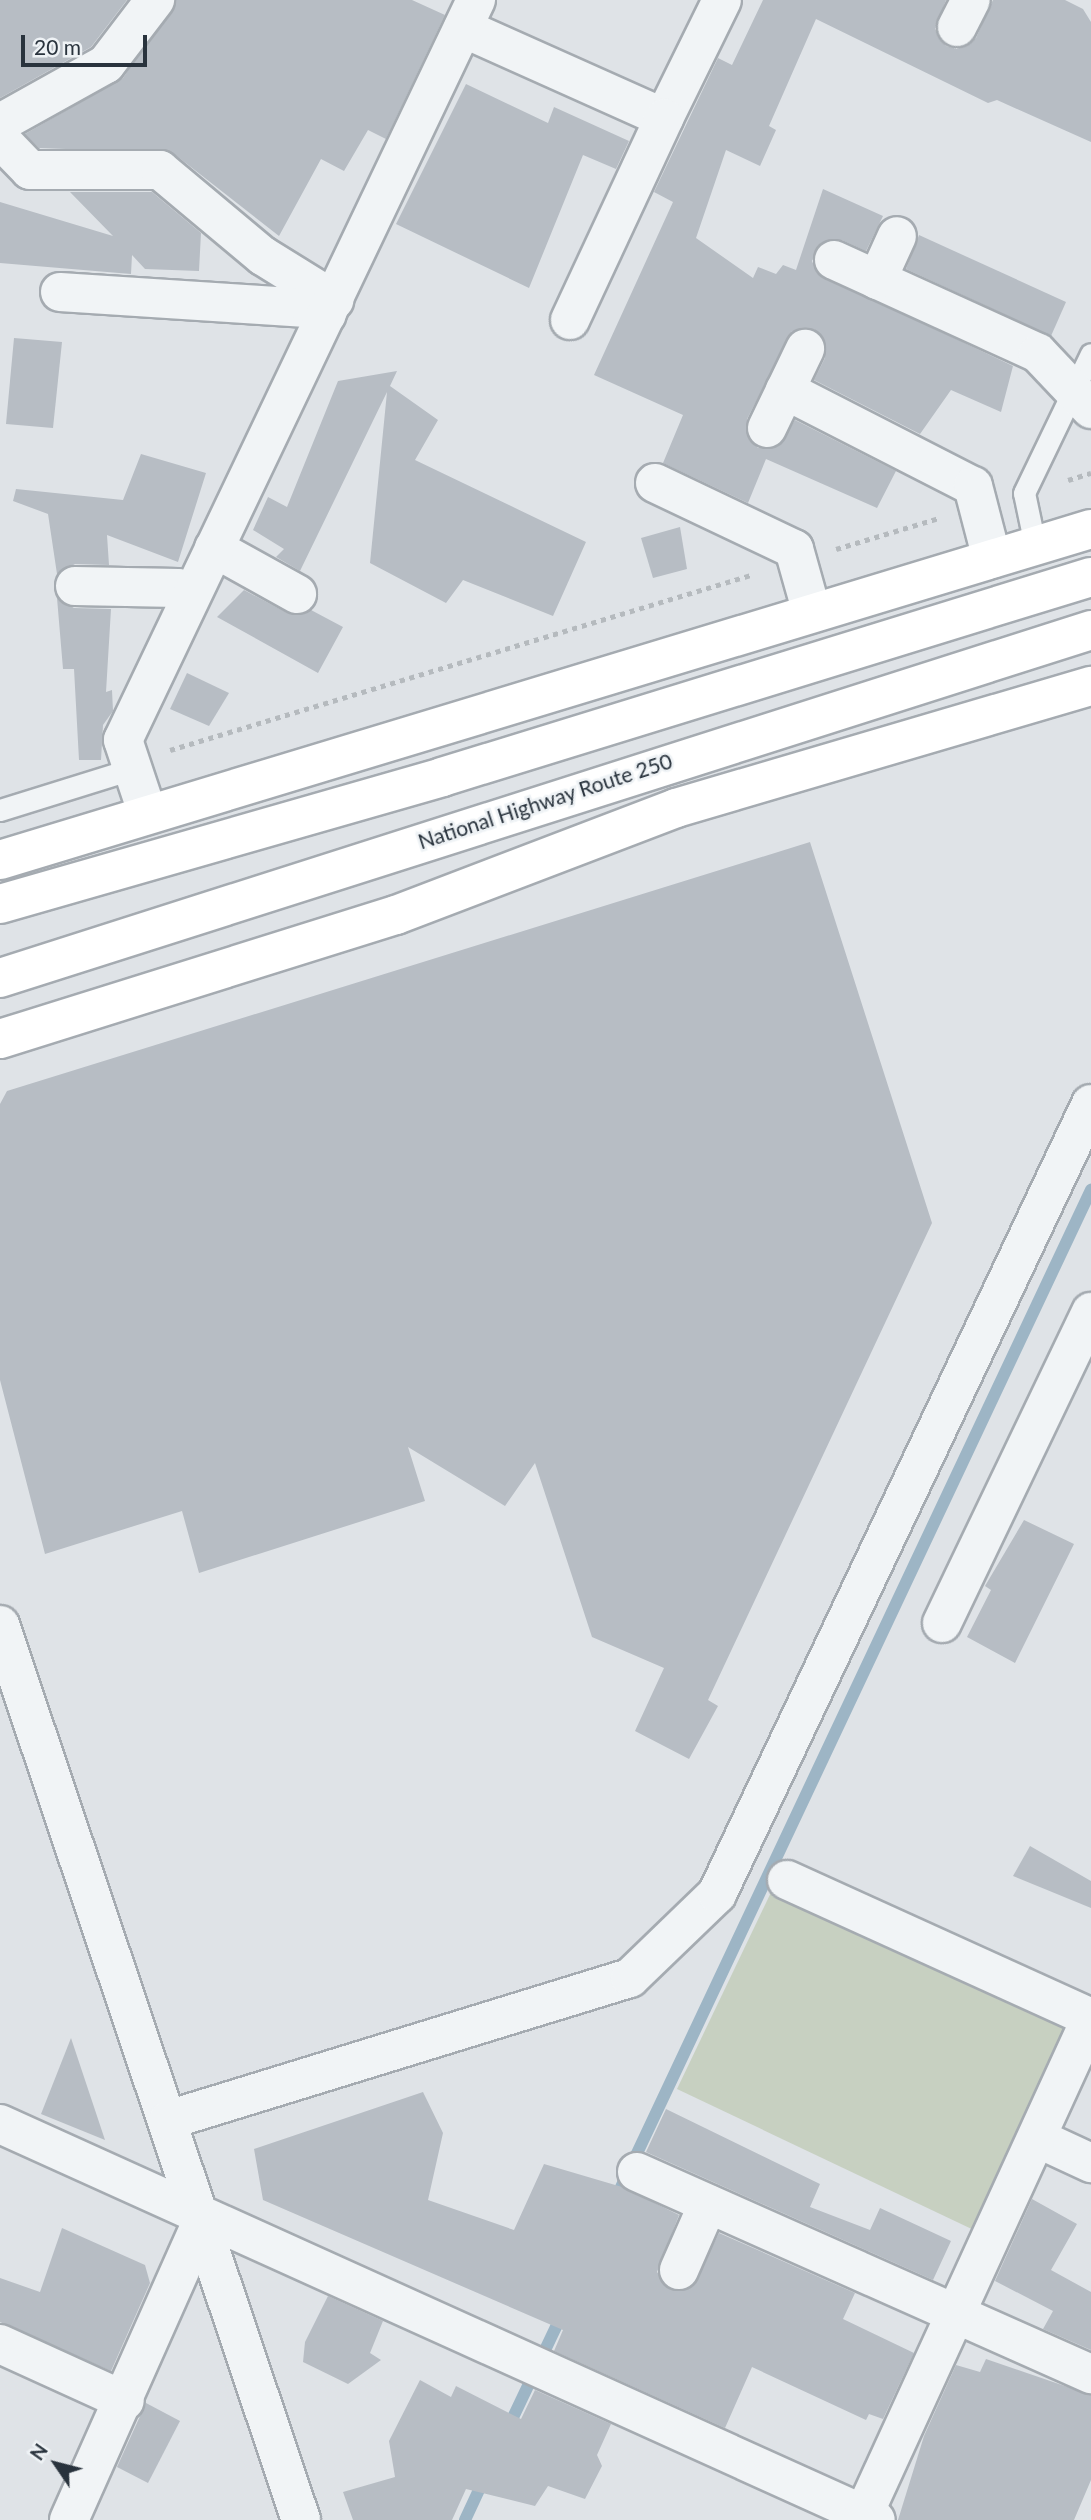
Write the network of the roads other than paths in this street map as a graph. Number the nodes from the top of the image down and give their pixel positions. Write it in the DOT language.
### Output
graph roads {
  1 [pos="155,0"];
  2 [pos="722,0"];
  3 [pos="470,14"];
  4 [pos="663,118"];
  5 [pos="0,123"];
  6 [pos="0,139"];
  7 [pos="897,236"];
  8 [pos="834,260"];
  9 [pos="877,280"];
  10 [pos="60,292"];
  11 [pos="330,307"];
  12 [pos="570,320"];
  13 [pos="805,349"];
  14 [pos="1091,354"];
  15 [pos="785,390"];
  16 [pos="1082,399"];
  17 [pos="767,428"];
  18 [pos="655,483"];
  19 [pos="1091,528"];
  20 [pos="1035,545"];
  21 [pos="214,548"];
  22 [pos="992,559"];
  23 [pos="1091,576"];
  24 [pos="75,586"];
  25 [pos="192,594"];
  26 [pos="297,594"];
  27 [pos="812,613"];
  28 [pos="1091,630"];
  29 [pos="1091,686"];
  30 [pos="130,761"];
  31 [pos="0,810"];
  32 [pos="147,812"];
  33 [pos="0,860"];
  34 [pos="0,904"];
  35 [pos="0,978"];
  36 [pos="0,1039"];
  37 [pos="1091,1104"];
  38 [pos="1091,1312"];
  39 [pos="942,1623"];
  40 [pos="0,1625"];
  41 [pos="787,1880"];
  42 [pos="1091,2018"];
  43 [pos="168,2120"];
  44 [pos="0,2124"];
  45 [pos="1037,2138"];
  46 [pos="1091,2162"];
  47 [pos="637,2172"];
  48 [pos="708,2204"];
  49 [pos="203,2220"];
  50 [pos="679,2270"];
  51 [pos="955,2316"];
  52 [pos="0,2344"];
  53 [pos="1091,2374"];
  54 [pos="125,2401"];
  55 [pos="867,2518"];
  56 [pos="69,2520"];
  57 [pos="301,2520"];
  1 -- 5 [label="street"];
  2 -- 4 [label="street"];
  3 -- 4 [label="street"];
  3 -- 11 [label="street"];
  4 -- 12 [label="street"];
  6 -- 11 [label="street"];
  7 -- 9 [label="street"];
  8 -- 9 [label="street"];
  9 -- 16 [label="street"];
  10 -- 11 [label="street"];
  11 -- 21 [label="street"];
  13 -- 15 [label="street"];
  14 -- 16 [label="lane"];
  15 -- 17 [label="street"];
  15 -- 22 [label="street"];
  16 -- 20 [label="lane"];
  18 -- 27 [label="street"];
  19 -- 20 [label="highway"];
  20 -- 22 [label="highway"];
  21 -- 25 [label="street"];
  21 -- 26 [label="street"];
  22 -- 27 [label="highway"];
  23 -- 34 [label="highway"];
  24 -- 25 [label="street"];
  25 -- 30 [label="street"];
  27 -- 32 [label="highway"];
  28 -- 35 [label="highway, National Highway Route 250"];
  29 -- 36 [label="highway"];
  30 -- 31 [label="lane"];
  30 -- 32 [label="street"];
  32 -- 33 [label="highway"];
  37 -- 43 [label="street"];
  38 -- 39 [label="street"];
  40 -- 43 [label="street"];
  41 -- 42 [label="street"];
  42 -- 45 [label="street"];
  43 -- 49 [label="street"];
  44 -- 49 [label="street"];
  45 -- 46 [label="street"];
  45 -- 51 [label="street"];
  47 -- 48 [label="street"];
  48 -- 50 [label="street"];
  48 -- 51 [label="street"];
  49 -- 54 [label="street"];
  49 -- 55 [label="street"];
  49 -- 57 [label="street"];
  51 -- 53 [label="street"];
  51 -- 55 [label="street"];
  52 -- 54 [label="street"];
  54 -- 56 [label="street"];
}
